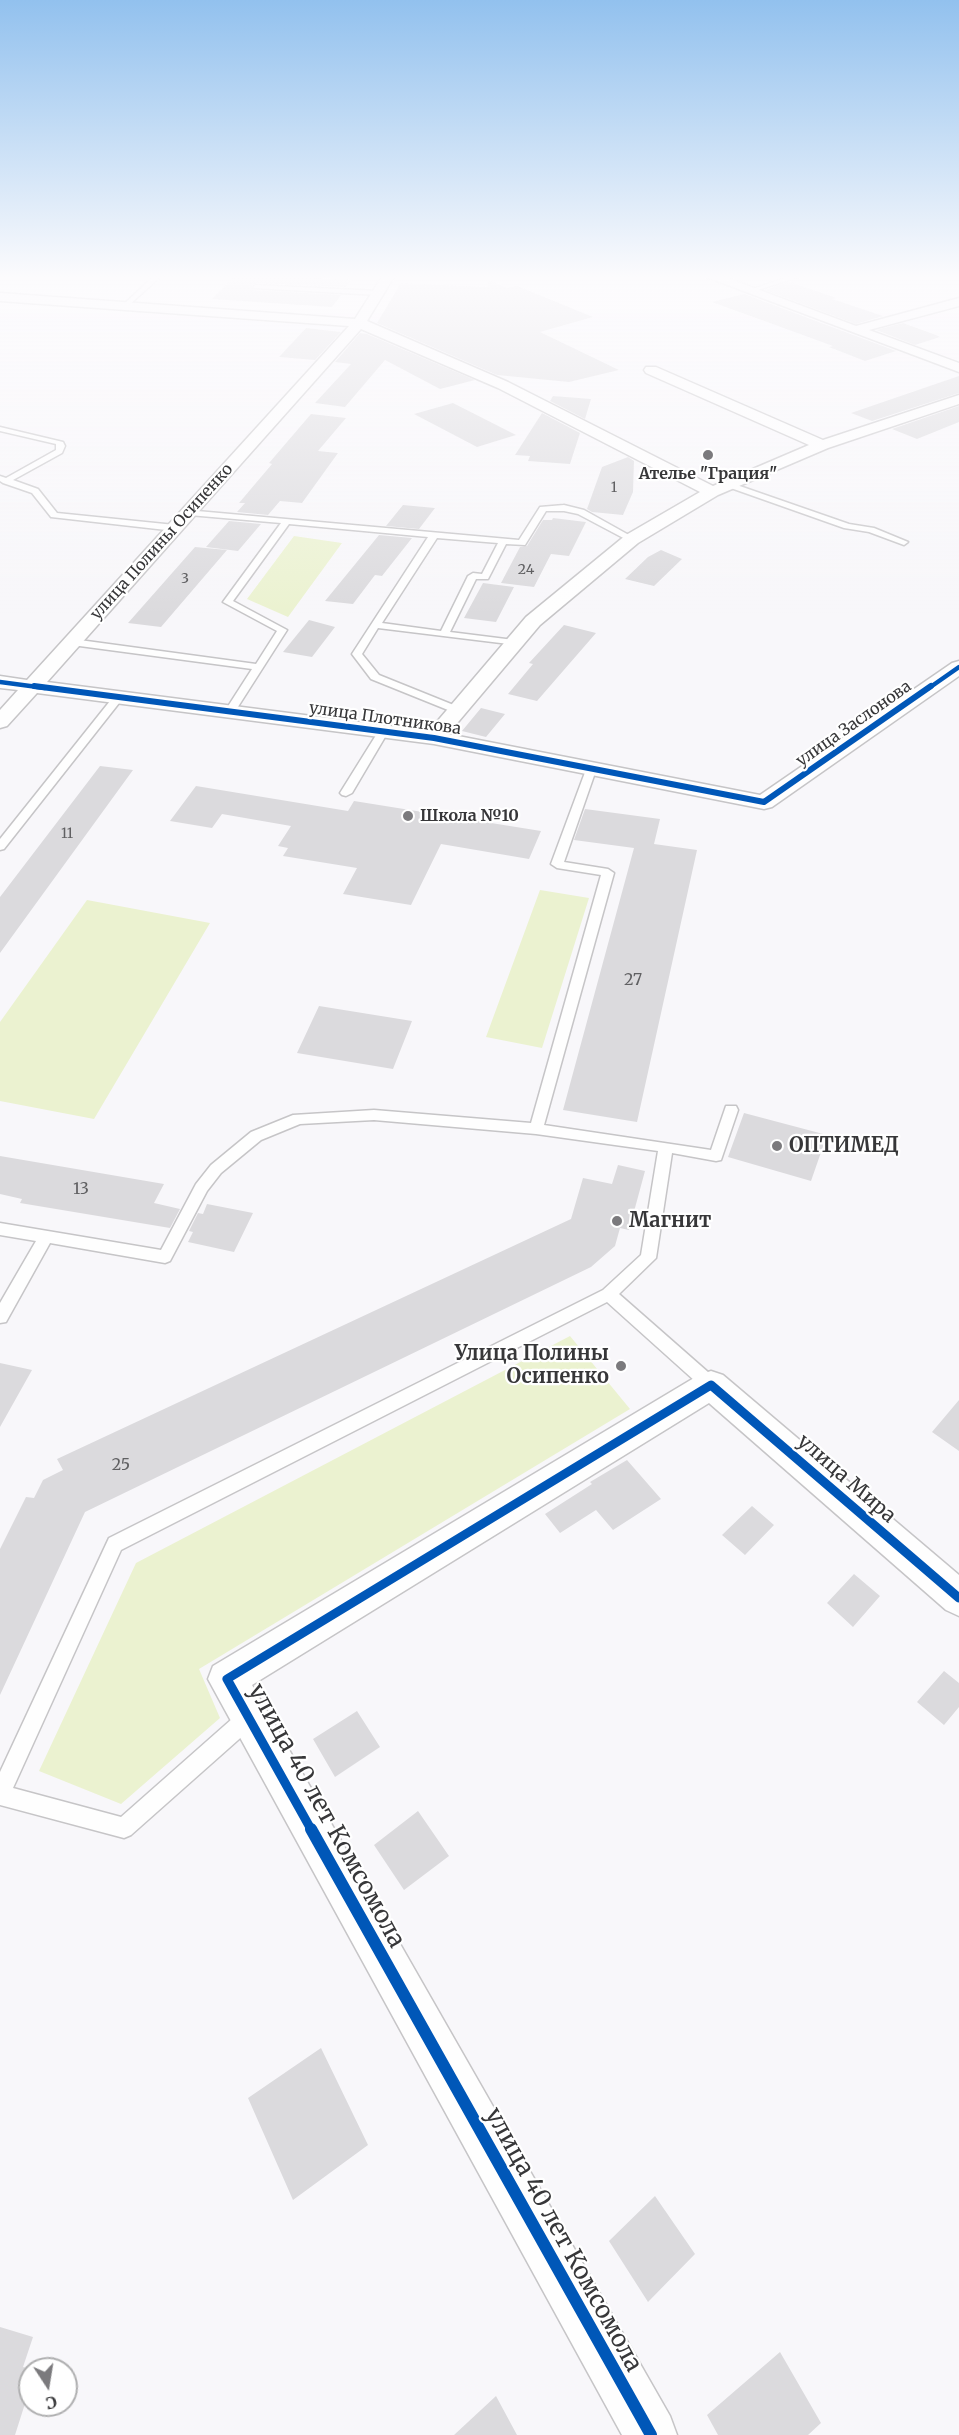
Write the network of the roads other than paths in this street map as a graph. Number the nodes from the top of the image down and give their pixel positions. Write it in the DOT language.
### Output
graph roads {
  1 [pos="301,389"];
  2 [pos="510,389"];
  3 [pos="695,389"];
  4 [pos="959,399"];
  5 [pos="0,429"];
  6 [pos="822,445"];
  7 [pos="3,479"];
  8 [pos="731,485"];
  9 [pos="712,492"];
  10 [pos="189,512"];
  11 [pos="287,521"];
  12 [pos="175,528"];
  13 [pos="434,535"];
  14 [pos="632,539"];
  15 [pos="503,542"];
  16 [pos="904,542"];
  17 [pos="375,625"];
  18 [pos="444,634"];
  19 [pos="72,642"];
  20 [pos="514,643"];
  21 [pos="259,667"];
  22 [pos="959,667"];
  23 [pos="0,682"];
  24 [pos="32,687"];
  25 [pos="118,698"];
  26 [pos="457,710"];
  27 [pos="230,711"];
  28 [pos="0,722"];
  29 [pos="383,732"];
  30 [pos="434,738"];
  31 [pos="592,767"];
  32 [pos="346,793"];
  33 [pos="764,802"];
  34 [pos="0,847"];
  35 [pos="731,1110"];
  36 [pos="536,1129"];
  37 [pos="666,1147"];
  38 [pos="0,1229"];
  39 [pos="46,1237"];
  40 [pos="609,1294"];
  41 [pos="0,1317"];
  42 [pos="711,1385"];
  43 [pos="957,1590"];
  44 [pos="248,1718"];
  45 [pos="0,1795"];
  46 [pos="651,2435"];
  1 -- 10 [label="street, улица Полины Осипенко"];
  2 -- 9 [label="street"];
  3 -- 6 [label="street"];
  4 -- 6 [label="street"];
  5 -- 7 [label="lane"];
  6 -- 8 [label="street"];
  7 -- 12 [label="lane"];
  8 -- 9 [label="street"];
  8 -- 16 [label="lane"];
  9 -- 14 [label="street"];
  10 -- 11 [label="lane"];
  10 -- 12 [label="street, улица Полины Осипенко"];
  11 -- 13 [label="lane"];
  11 -- 21 [label="lane"];
  12 -- 19 [label="street, улица Полины Осипенко"];
  13 -- 15 [label="lane"];
  13 -- 17 [label="lane"];
  14 -- 15 [label="lane"];
  14 -- 20 [label="street"];
  15 -- 18 [label="lane"];
  17 -- 18 [label="lane"];
  17 -- 26 [label="lane"];
  18 -- 20 [label="lane"];
  19 -- 21 [label="lane"];
  19 -- 24 [label="street, улица Полины Осипенко"];
  20 -- 26 [label="street"];
  21 -- 27 [label="lane"];
  22 -- 33 [label="street, улица Заслонова"];
  23 -- 24 [label="street, улица Плотникова"];
  24 -- 25 [label="street, улица Плотникова"];
  24 -- 28 [label="street, улица Полины Осипенко"];
  25 -- 27 [label="street, улица Плотникова"];
  25 -- 34 [label="lane"];
  26 -- 30 [label="street"];
  27 -- 29 [label="street, улица Плотникова"];
  29 -- 30 [label="street, улица Плотникова"];
  29 -- 32 [label="lane"];
  30 -- 31 [label="street, улица Плотникова"];
  31 -- 33 [label="street, улица Плотникова"];
  31 -- 36 [label="lane"];
  35 -- 37 [label="lane"];
  36 -- 37 [label="lane"];
  36 -- 39 [label="lane"];
  37 -- 40 [label="lane"];
  38 -- 39 [label="lane"];
  39 -- 41 [label="lane"];
  40 -- 42 [label="lane, улица Мира"];
  40 -- 45 [label="lane"];
  42 -- 43 [label="street, улица Мира"];
  42 -- 44 [label="street, улица 40 лет Комсомола"];
  44 -- 45 [label="lane"];
  44 -- 46 [label="street, улица 40 лет Комсомола"];
}
